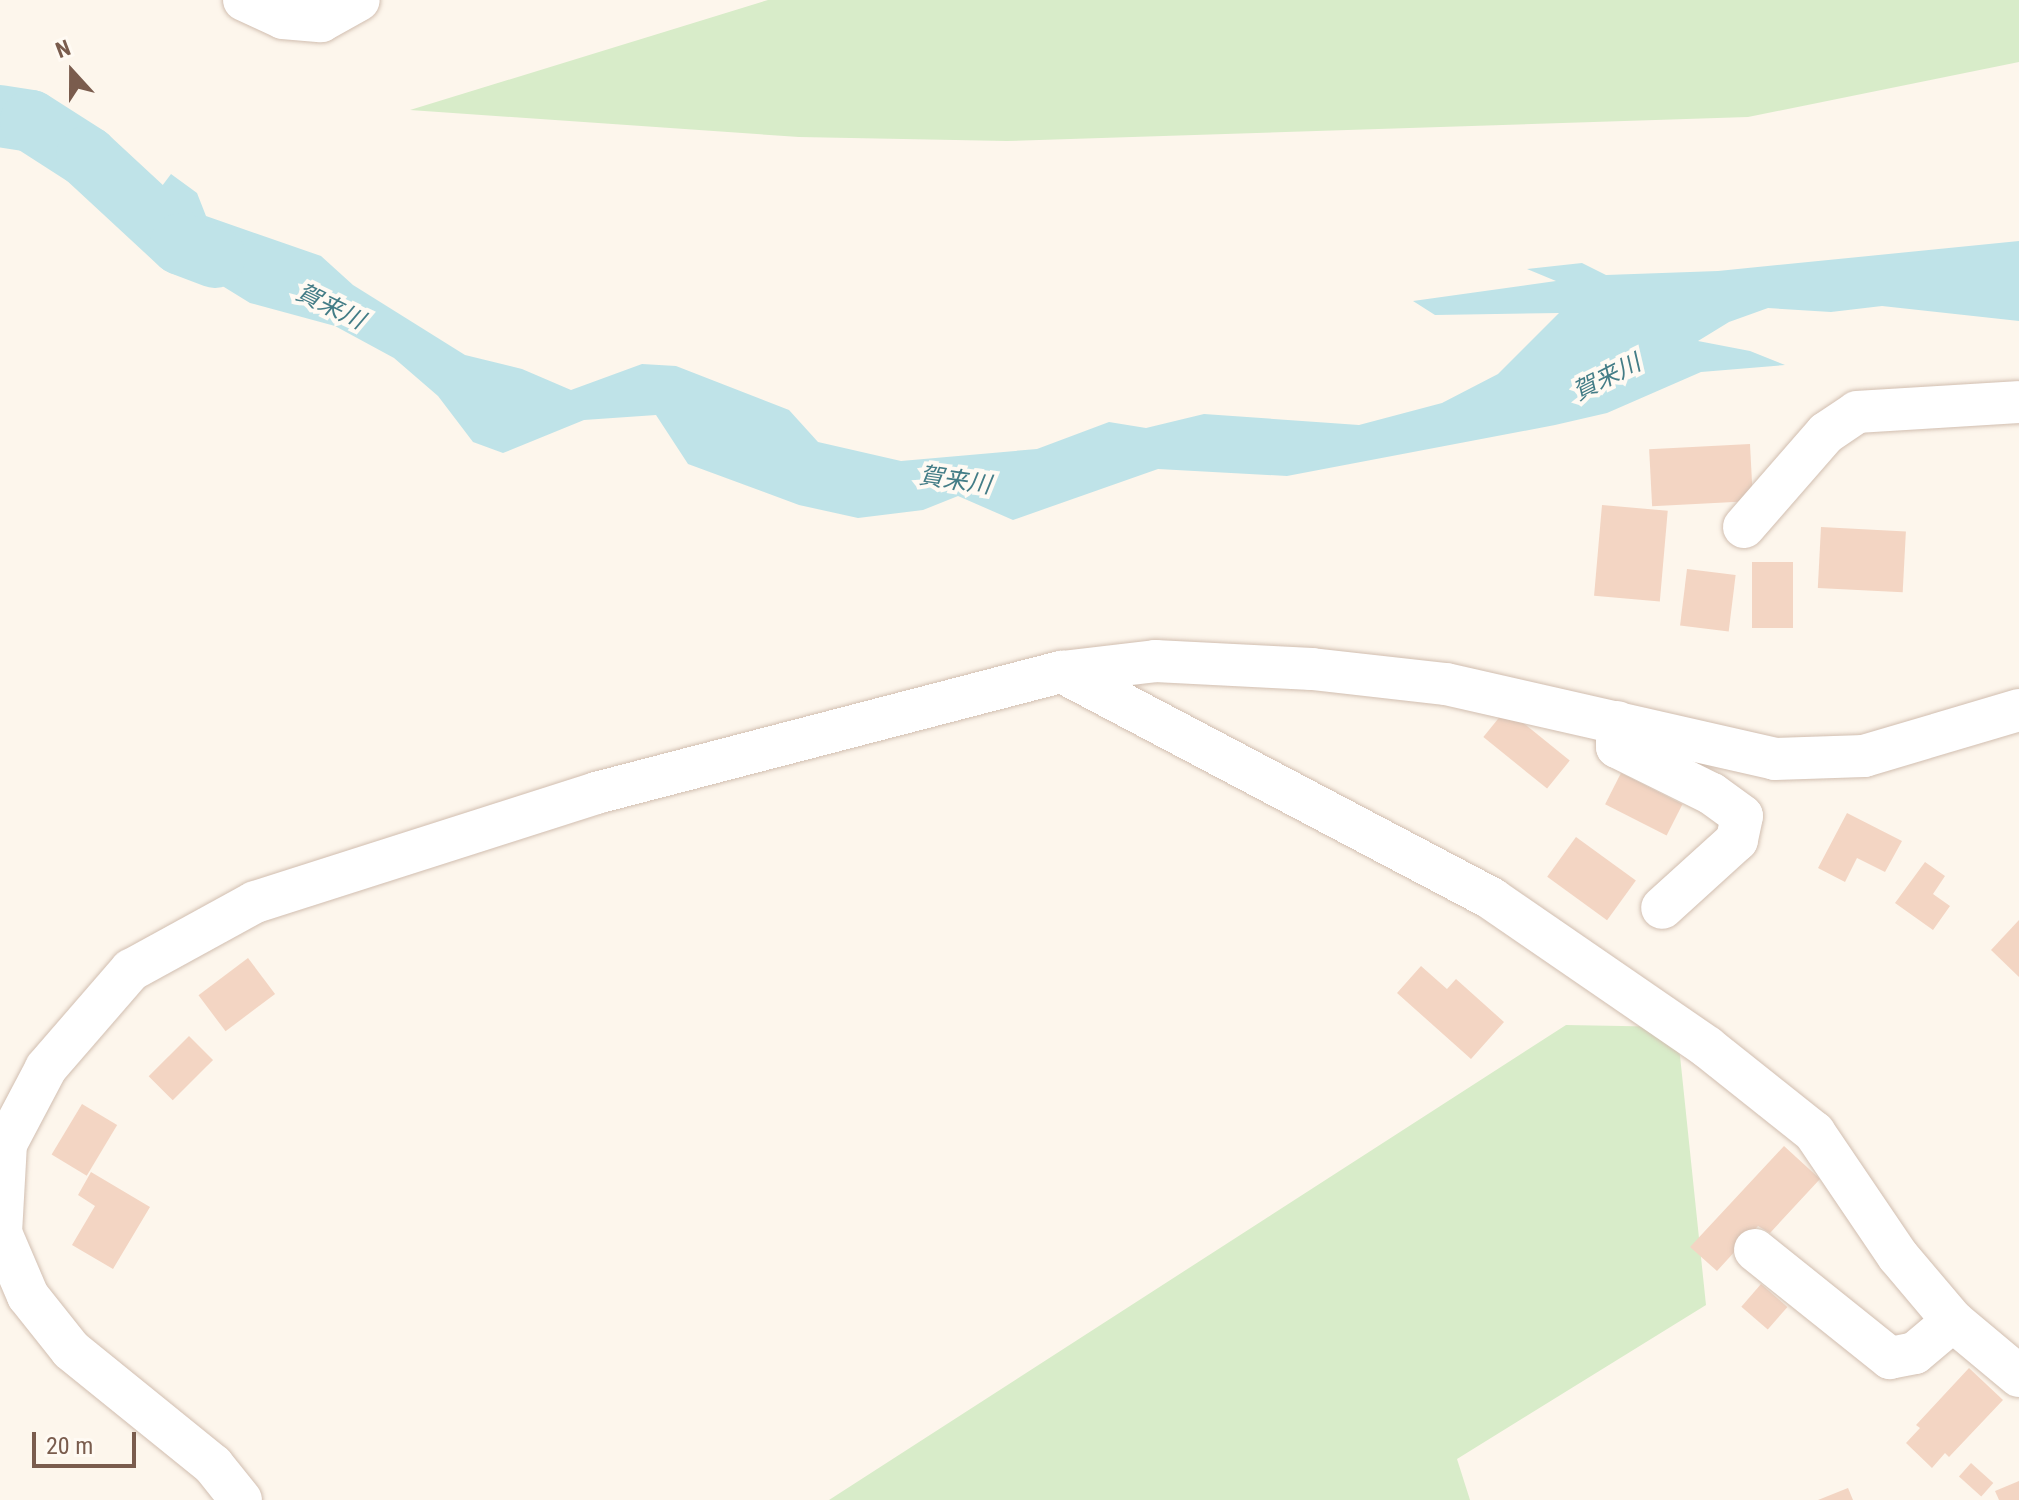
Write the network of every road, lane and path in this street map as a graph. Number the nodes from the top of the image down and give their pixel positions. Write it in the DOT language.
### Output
graph roads {
  1 [pos="244,0"];
  2 [pos="359,0"];
  3 [pos="2019,402"];
  4 [pos="1744,527"];
  5 [pos="1062,672"];
  6 [pos="2019,710"];
  7 [pos="1617,722"];
  8 [pos="1662,908"];
  9 [pos="1755,1250"];
  10 [pos="1953,1321"];
  11 [pos="2019,1376"];
  12 [pos="241,1500"];
  1 -- 2 [label="street"];
  3 -- 4 [label="street"];
  5 -- 7 [label="street"];
  5 -- 10 [label="street"];
  5 -- 12 [label="street"];
  6 -- 7 [label="street"];
  7 -- 8 [label="street"];
  9 -- 10 [label="street"];
  10 -- 11 [label="street"];
}
